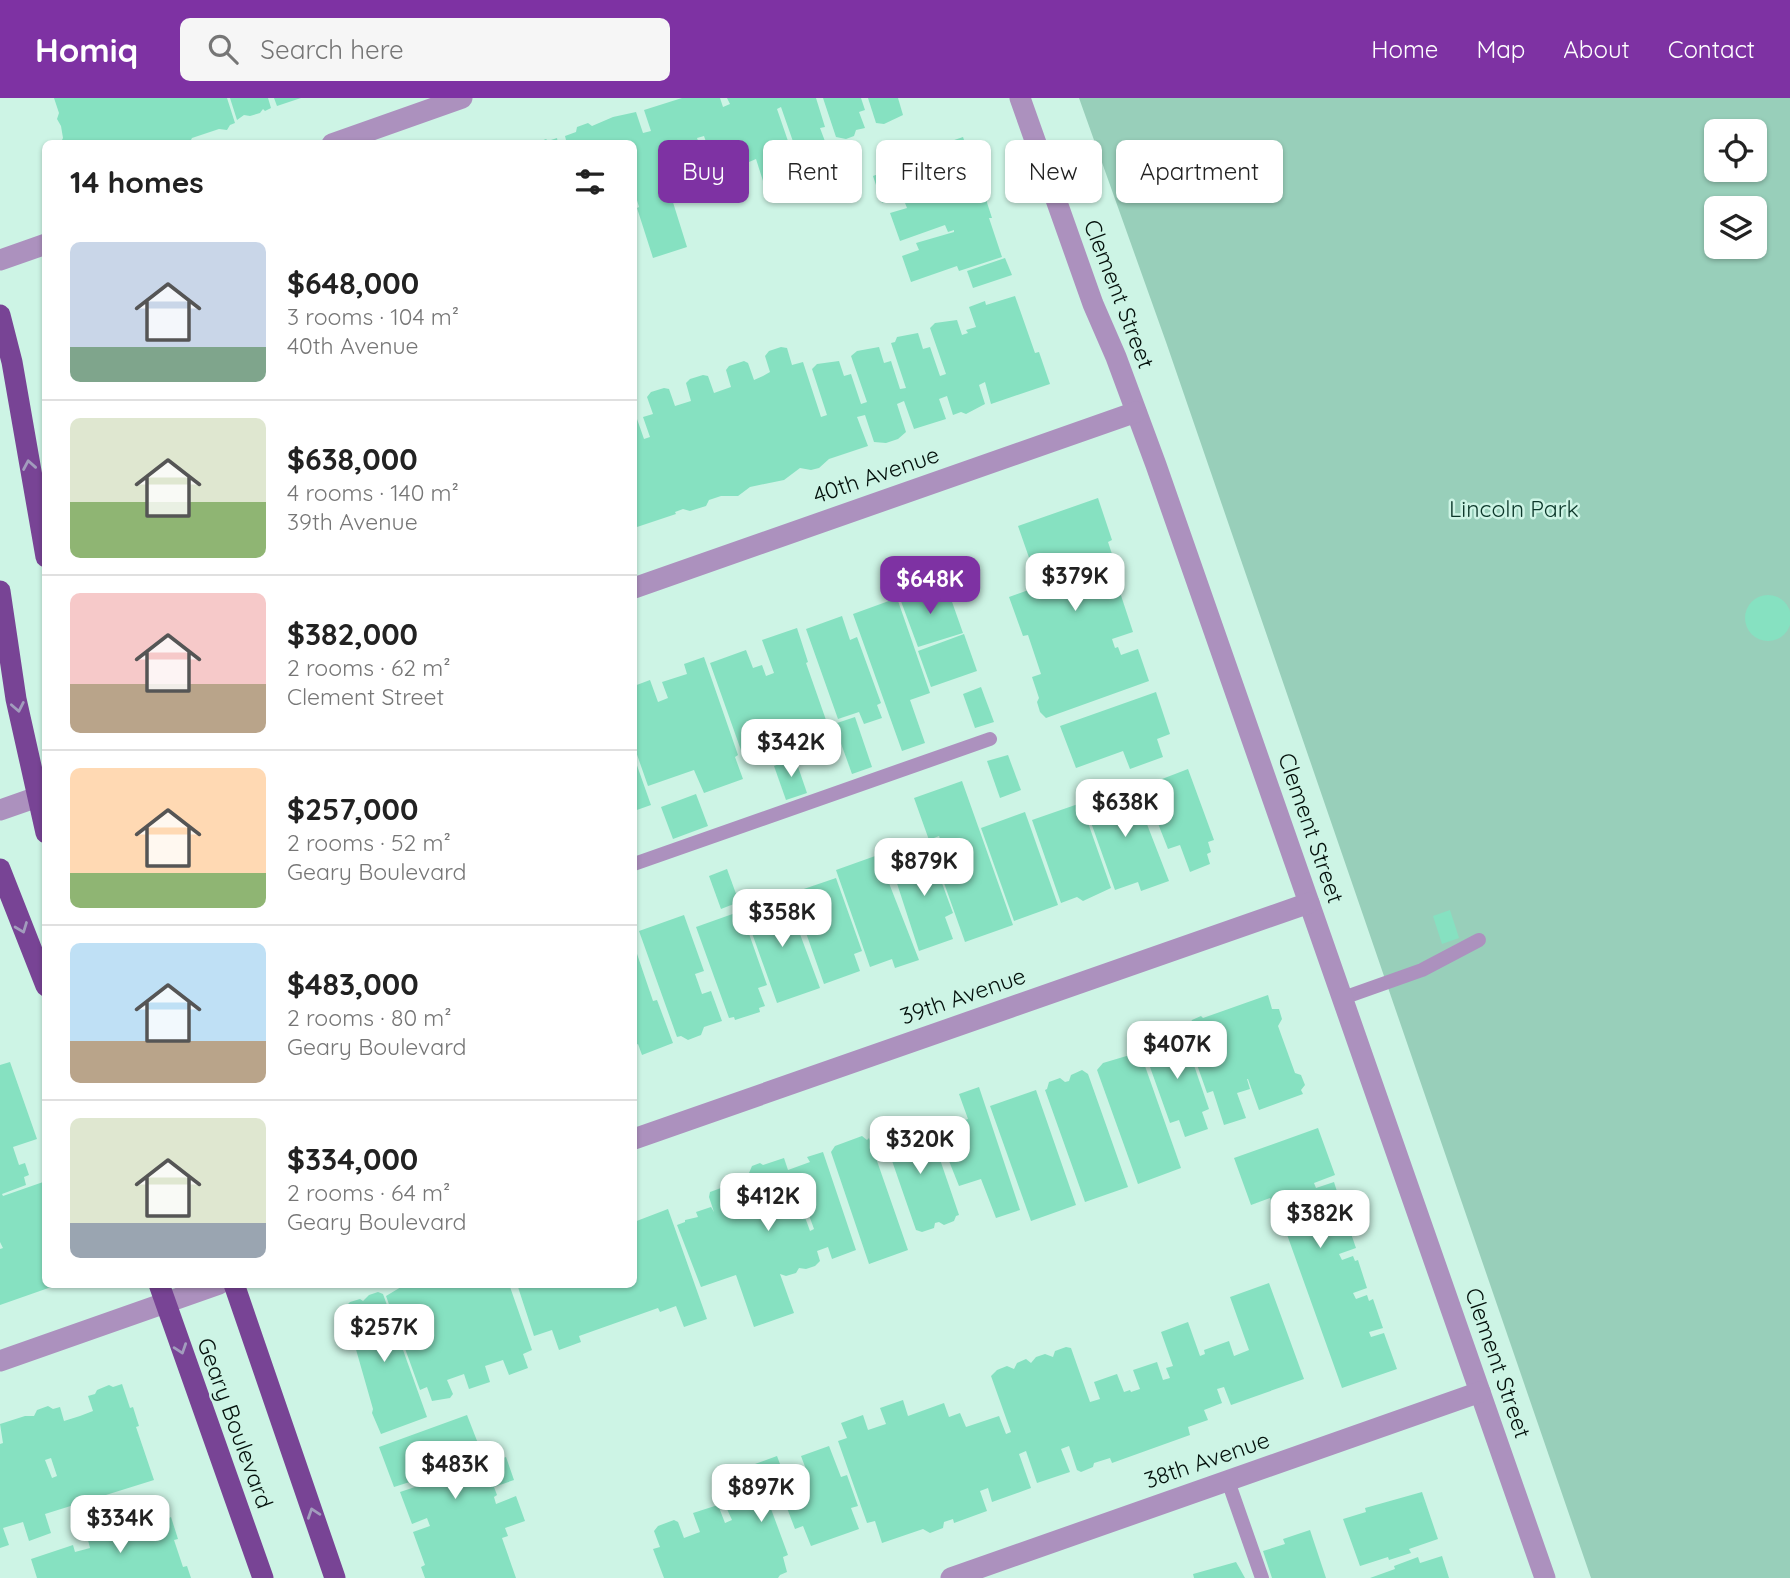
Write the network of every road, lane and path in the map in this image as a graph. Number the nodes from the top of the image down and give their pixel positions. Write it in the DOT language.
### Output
graph roads {
  1 [pos="462,98"];
  2 [pos="1020,98"];
  3 [pos="343,140"];
  4 [pos="42,245"];
  5 [pos="0,260"];
  6 [pos="0,316"];
  7 [pos="1136,412"];
  8 [pos="42,526"];
  9 [pos="637,587"];
  10 [pos="0,591"];
  11 [pos="990,739"];
  12 [pos="41,796"];
  13 [pos="0,810"];
  14 [pos="637,863"];
  15 [pos="0,869"];
  16 [pos="1309,902"];
  17 [pos="1479,940"];
  18 [pos="42,976"];
  19 [pos="1343,998"];
  20 [pos="637,1138"];
  21 [pos="196,1288"];
  22 [pos="235,1288"];
  23 [pos="162,1294"];
  24 [pos="0,1361"];
  25 [pos="1480,1392"];
  26 [pos="1228,1481"];
  27 [pos="993,1571"];
  28 [pos="263,1578"];
  29 [pos="335,1578"];
  30 [pos="951,1578"];
  31 [pos="1262,1578"];
  32 [pos="1545,1578"];
  1 -- 3 [label="street"];
  2 -- 7 [label="street, Clement Street"];
  4 -- 5 [label="street"];
  8 -- 6 [label="main road, one-way"];
  7 -- 9 [label="street, 40th Avenue"];
  7 -- 16 [label="street, Clement Street"];
  10 -- 12 [label="main road, one-way"];
  11 -- 14 [label="lane"];
  12 -- 13 [label="street"];
  15 -- 18 [label="main road, one-way"];
  16 -- 19 [label="street, Clement Street"];
  16 -- 20 [label="street, 39th Avenue"];
  17 -- 19 [label="lane"];
  19 -- 25 [label="street, Clement Street"];
  21 -- 23 [label="street"];
  29 -- 22 [label="main road, Geary Boulevard, one-way"];
  23 -- 24 [label="street"];
  23 -- 28 [label="main road, Geary Boulevard, one-way"];
  25 -- 26 [label="street, 38th Avenue"];
  25 -- 32 [label="street, Clement Street"];
  26 -- 27 [label="street, 38th Avenue"];
  26 -- 31 [label="lane"];
  27 -- 30 [label="street, 38th Avenue"];
}
